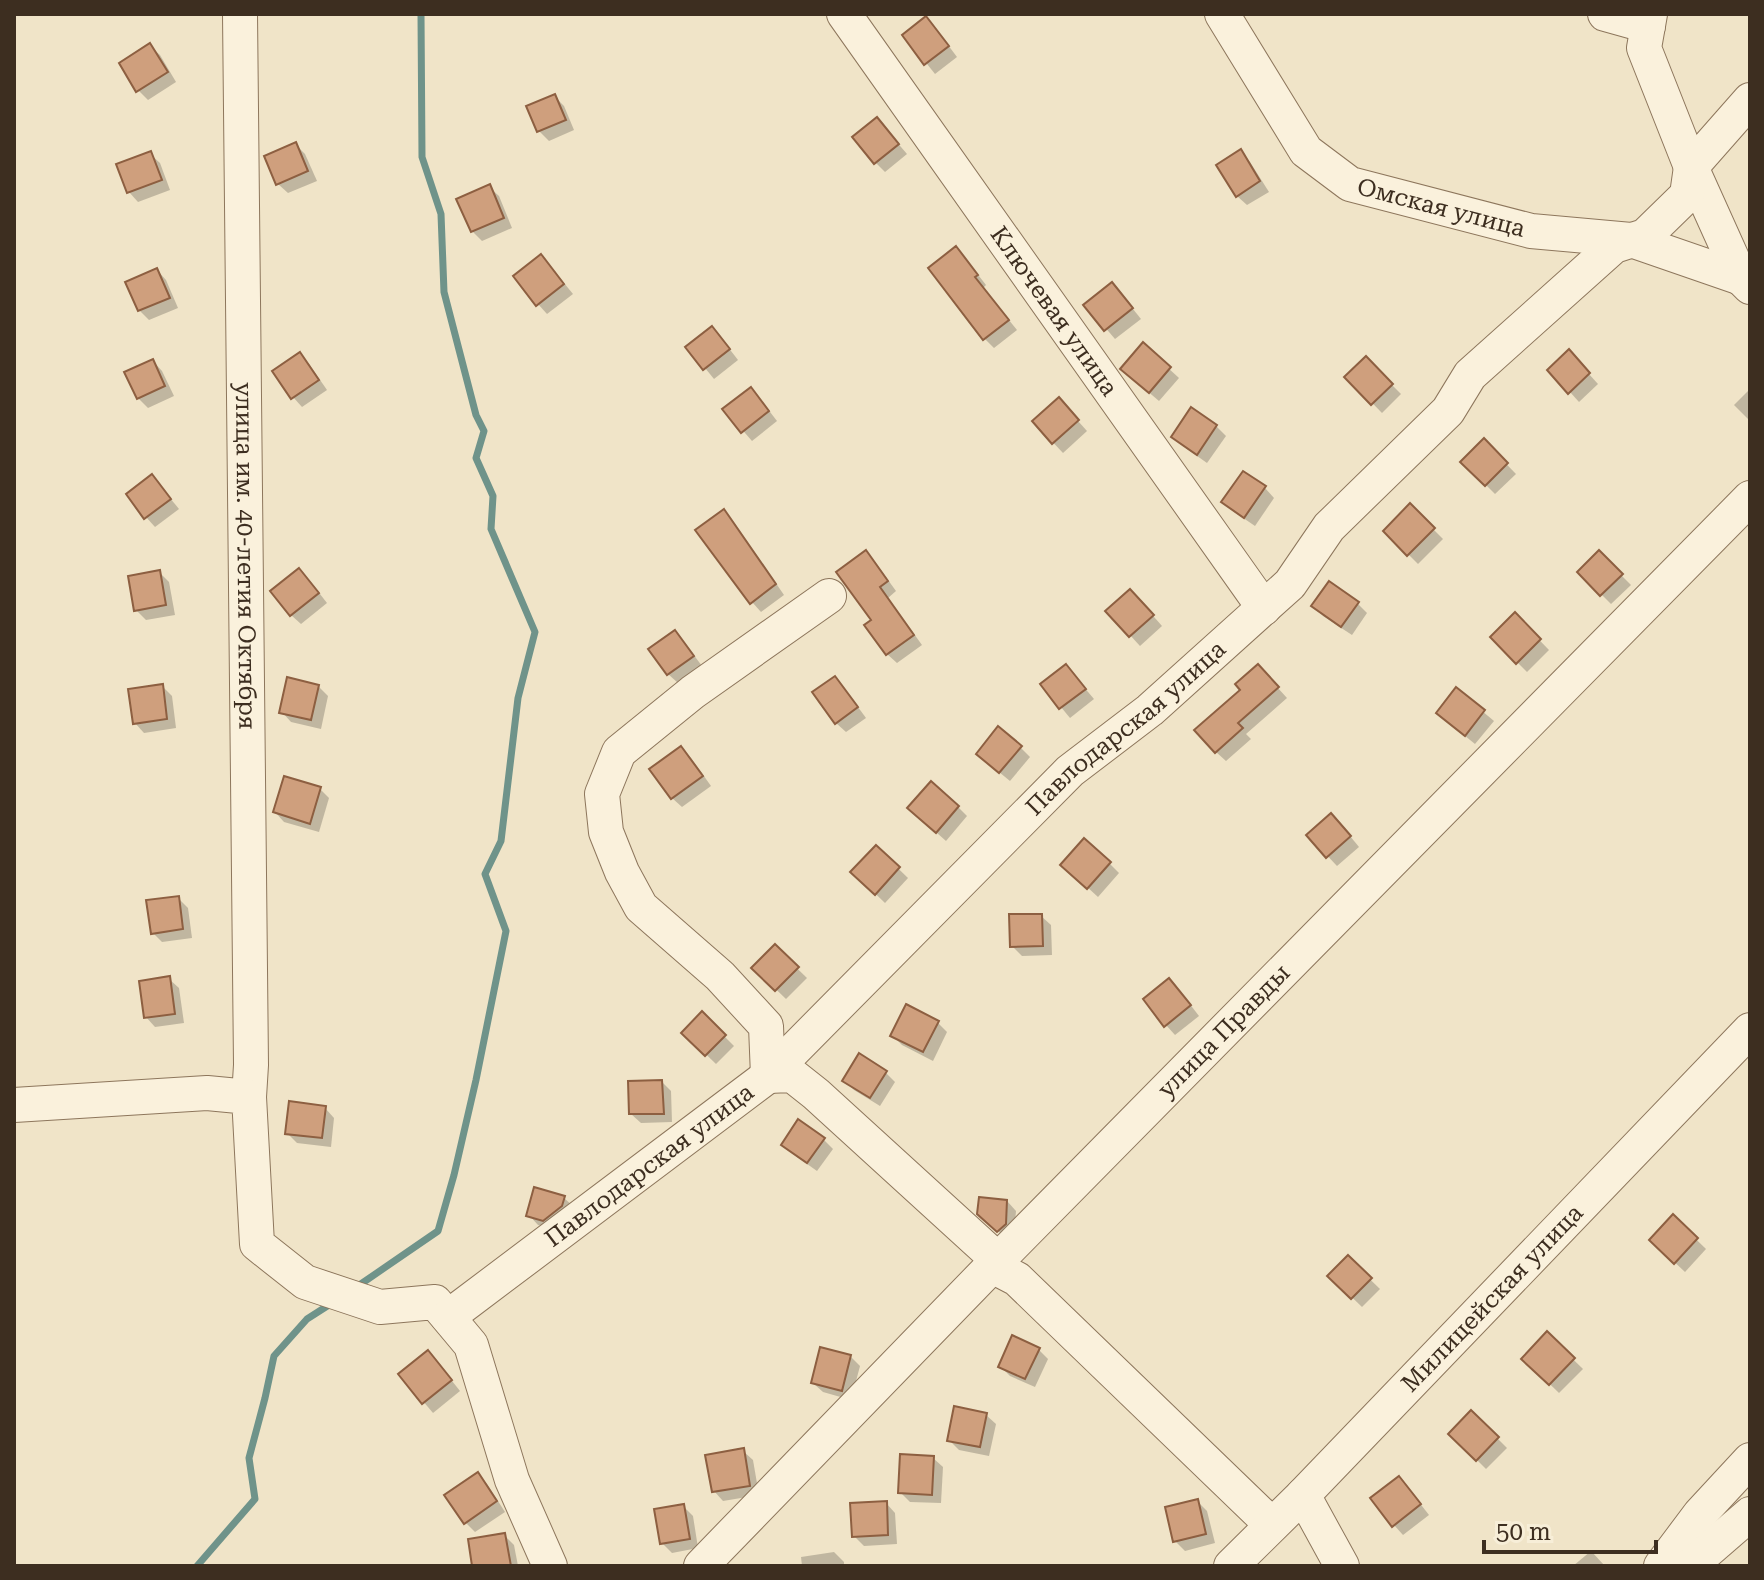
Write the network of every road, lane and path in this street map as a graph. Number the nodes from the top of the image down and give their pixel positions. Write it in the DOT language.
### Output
graph roads {
  1 [pos="240,14"];
  2 [pos="844,14"];
  3 [pos="1222,14"];
  4 [pos="1605,14"];
  5 [pos="1649,20"];
  6 [pos="1750,100"];
  7 [pos="1691,167"];
  8 [pos="1631,240"];
  9 [pos="1746,283"];
  10 [pos="1750,498"];
  11 [pos="829,596"];
  12 [pos="1264,608"];
  13 [pos="1750,1030"];
  14 [pos="768,1076"];
  15 [pos="249,1097"];
  16 [pos="14,1105"];
  17 [pos="995,1263"];
  18 [pos="448,1317"];
  19 [pos="1750,1460"];
  20 [pos="1303,1495"];
  21 [pos="1750,1514"];
  22 [pos="1272,1525"];
  23 [pos="550,1566"];
  24 [pos="701,1566"];
  25 [pos="1231,1566"];
  26 [pos="1342,1566"];
  27 [pos="1661,1566"];
  28 [pos="1690,1566"];
  1 -- 15 [label="street, улица им. 40-летия Октября"];
  2 -- 12 [label="street, Ключевая улица"];
  3 -- 8 [label="street, Омская улица"];
  4 -- 5 [label="street"];
  5 -- 7 [label="street"];
  6 -- 7 [label="street, Павлодарская улица"];
  7 -- 8 [label="street, Павлодарская улица"];
  7 -- 9 [label="street"];
  8 -- 9 [label="street, Омская улица"];
  8 -- 12 [label="street, Павлодарская улица"];
  10 -- 17 [label="street, улица Правды"];
  11 -- 14 [label="street"];
  12 -- 14 [label="street, Павлодарская улица"];
  13 -- 20 [label="street, Милицейская улица"];
  14 -- 17 [label="street"];
  14 -- 18 [label="street, Павлодарская улица"];
  15 -- 16 [label="street"];
  15 -- 18 [label="street, улица им. 40-летия Октября"];
  17 -- 22 [label="street"];
  17 -- 24 [label="street, улица Правды"];
  18 -- 23 [label="street"];
  19 -- 27 [label="street"];
  20 -- 22 [label="street, Милицейская улица"];
  20 -- 26 [label="street"];
  21 -- 28 [label="street"];
  22 -- 25 [label="street, Милицейская улица"];
}
